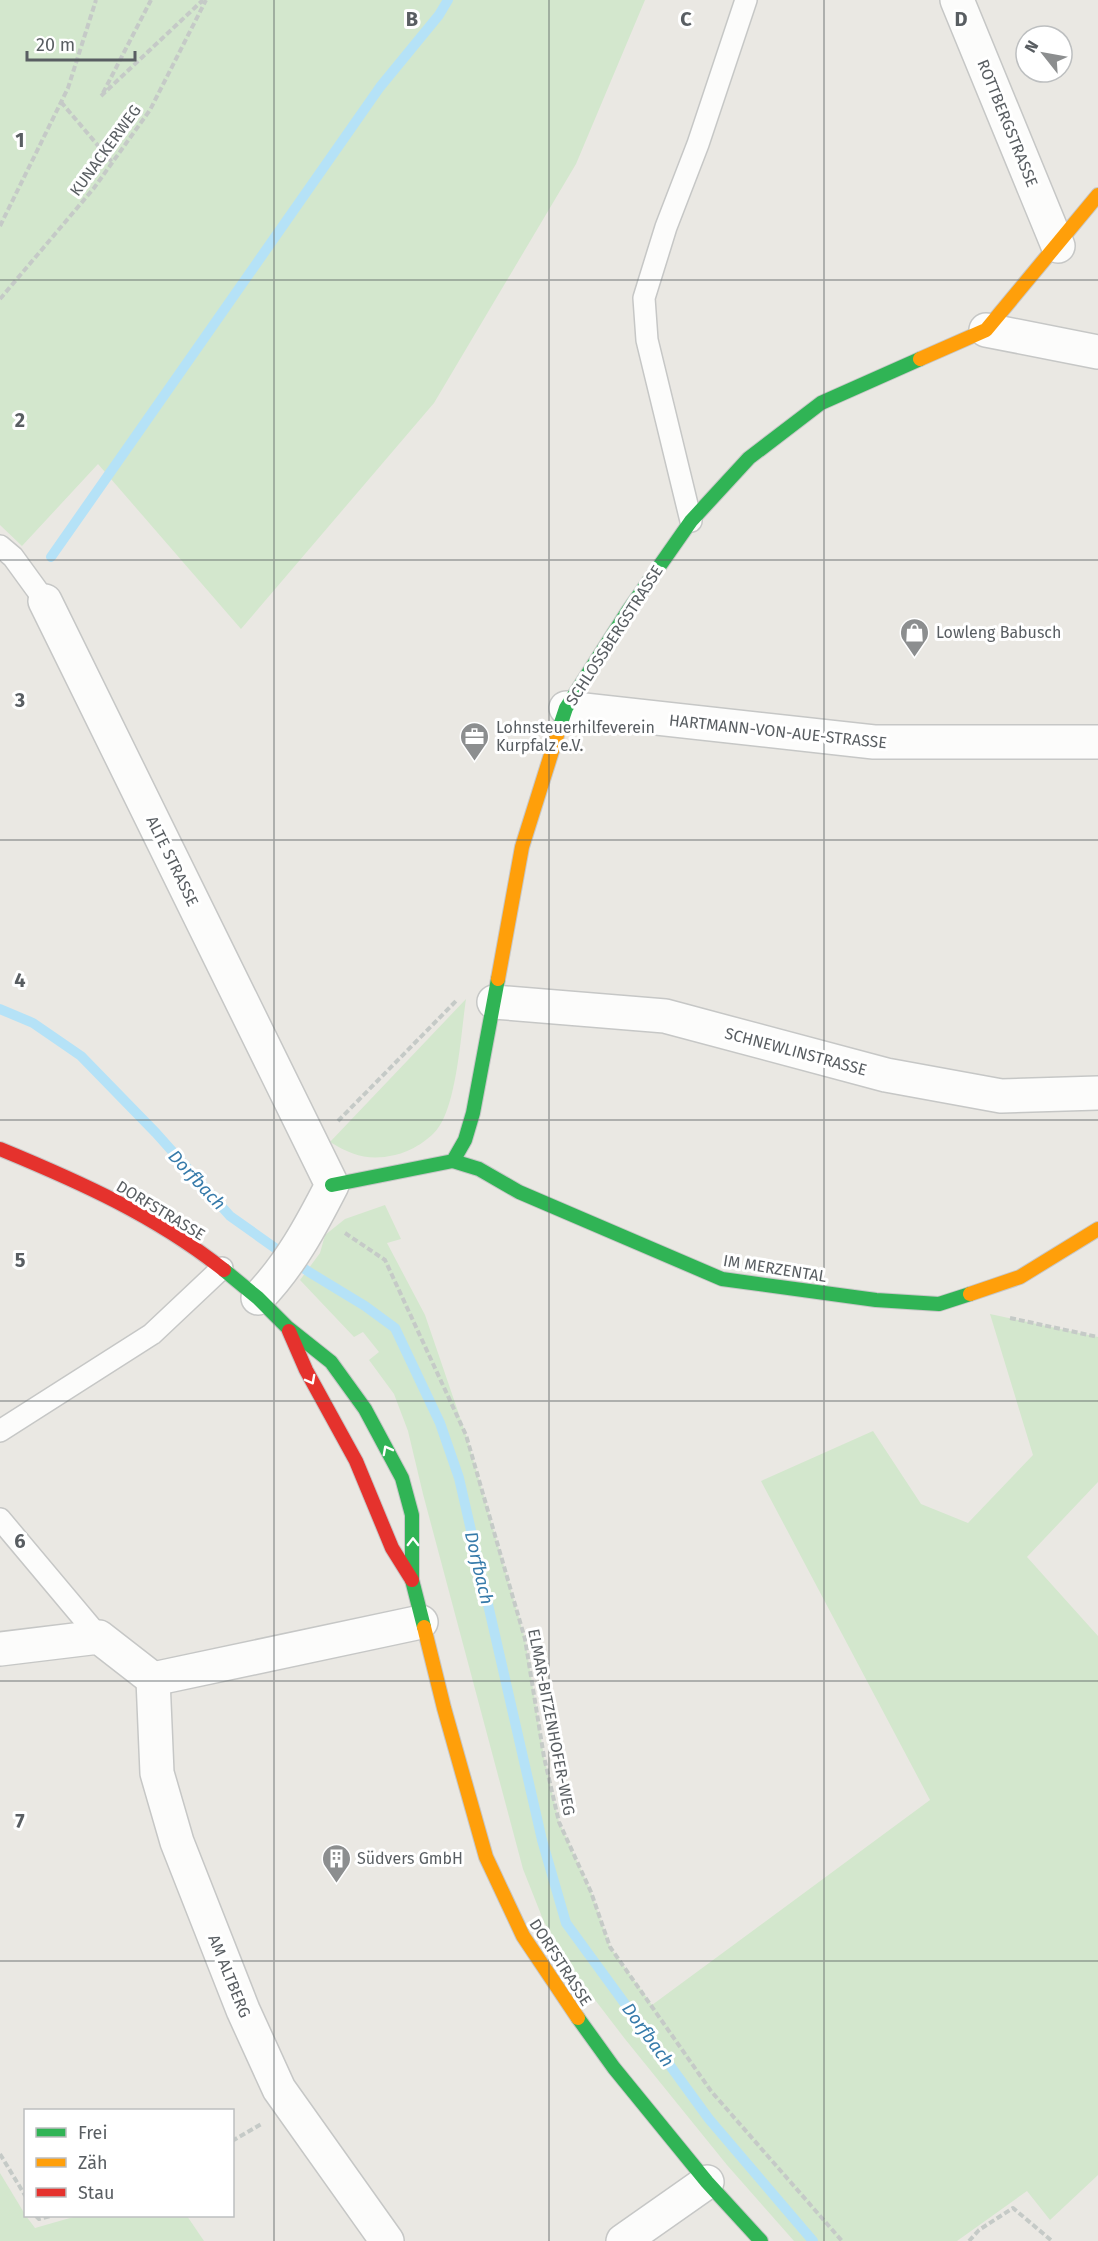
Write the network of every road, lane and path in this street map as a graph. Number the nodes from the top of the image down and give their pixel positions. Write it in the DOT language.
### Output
graph roads {
  1 [pos="96,0"];
  2 [pos="151,0"];
  3 [pos="204,0"];
  4 [pos="746,0"];
  5 [pos="957,0"];
  6 [pos="62,102"];
  7 [pos="112,162"];
  8 [pos="1098,195"];
  9 [pos="0,226"];
  10 [pos="1058,246"];
  11 [pos="0,299"];
  12 [pos="986,330"];
  13 [pos="1098,352"];
  14 [pos="691,521"];
  15 [pos="0,546"];
  16 [pos="45,602"];
  17 [pos="566,708"];
  18 [pos="1098,742"];
  19 [pos="497,986"];
  20 [pos="1098,1093"];
  21 [pos="312,1147"];
  22 [pos="0,1149"];
  23 [pos="453,1161"];
  24 [pos="332,1185"];
  25 [pos="310,1228"];
  26 [pos="1098,1229"];
  27 [pos="222,1268"];
  28 [pos="266,1289"];
  29 [pos="1001,1316"];
  30 [pos="287,1327"];
  31 [pos="1098,1336"];
  32 [pos="0,1431"];
  33 [pos="0,1519"];
  34 [pos="412,1580"];
  35 [pos="421,1622"];
  36 [pos="99,1637"];
  37 [pos="0,1649"];
  38 [pos="153,1679"];
  39 [pos="0,2154"];
  40 [pos="707,2182"];
  41 [pos="24,2194"];
  42 [pos="387,2241"];
  43 [pos="623,2241"];
  44 [pos="761,2241"];
  45 [pos="842,2241"];
  46 [pos="969,2241"];
  47 [pos="1052,2241"];
  1 -- 6 [label="path"];
  2 -- 3 [label="path"];
  3 -- 7 [label="path, KUNACKERWEG"];
  4 -- 14 [label="lane"];
  5 -- 10 [label="street, ROTTBERGSTRASSE"];
  6 -- 7 [label="path"];
  6 -- 9 [label="path"];
  7 -- 11 [label="path, KUNACKERWEG"];
  8 -- 10 [label="street, SCHLOSSBERGSTRASSE"];
  10 -- 12 [label="street, SCHLOSSBERGSTRASSE"];
  12 -- 13 [label="street"];
  12 -- 14 [label="street, SCHLOSSBERGSTRASSE"];
  14 -- 17 [label="street, SCHLOSSBERGSTRASSE"];
  15 -- 16 [label="lane, ALTE STRASSE"];
  16 -- 21 [label="street, ALTE STRASSE"];
  17 -- 18 [label="street, HARTMANN-VON-AUE-STRASSE"];
  17 -- 19 [label="street, SCHLOSSBERGSTRASSE"];
  19 -- 20 [label="street, SCHNEWLINSTRASSE"];
  19 -- 21 [label="path"];
  19 -- 23 [label="street, SCHLOSSBERGSTRASSE"];
  21 -- 24 [label="street, ALTE STRASSE"];
  22 -- 27 [label="street, DORFSTRASSE"];
  23 -- 24 [label="street"];
  23 -- 26 [label="street, IM MERZENTAL"];
  24 -- 25 [label="street"];
  25 -- 28 [label="street"];
  25 -- 45 [label="path, ELMAR-BITZENHOFER-WEG"];
  27 -- 28 [label="street, DORFSTRASSE"];
  27 -- 32 [label="lane"];
  28 -- 30 [label="street, DORFSTRASSE"];
  29 -- 31 [label="path"];
  30 -- 34 [label="street, DORFSTRASSE, one-way"];
  34 -- 30 [label="street, DORFSTRASSE, one-way"];
  33 -- 36 [label="lane"];
  34 -- 35 [label="street, DORFSTRASSE"];
  35 -- 38 [label="street"];
  35 -- 40 [label="street, DORFSTRASSE"];
  36 -- 37 [label="street"];
  36 -- 38 [label="street"];
  38 -- 42 [label="street, AM ALTBERG"];
  39 -- 41 [label="path"];
  40 -- 43 [label="street"];
  40 -- 44 [label="street, DORFSTRASSE"];
  46 -- 47 [label="path"];
}
